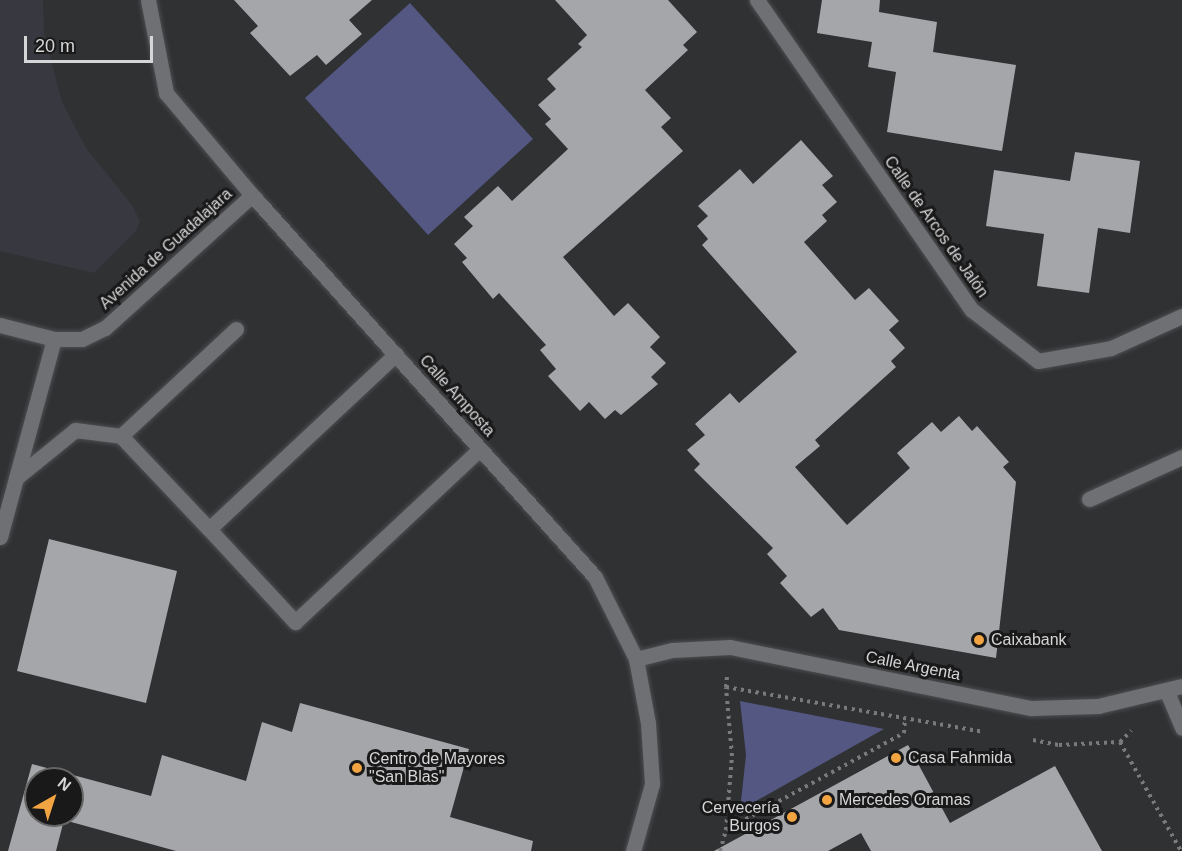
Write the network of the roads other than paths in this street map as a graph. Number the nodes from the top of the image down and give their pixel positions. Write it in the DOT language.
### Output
graph roads {
  1 [pos="148,0"];
  2 [pos="757,0"];
  3 [pos="252,195"];
  4 [pos="1182,316"];
  5 [pos="0,325"];
  6 [pos="236,329"];
  7 [pos="54,339"];
  8 [pos="396,354"];
  9 [pos="121,436"];
  10 [pos="480,449"];
  11 [pos="1182,457"];
  12 [pos="16,478"];
  13 [pos="1089,500"];
  14 [pos="208,529"];
  15 [pos="0,537"];
  16 [pos="636,659"];
  17 [pos="1182,686"];
  18 [pos="1167,692"];
  19 [pos="1182,728"];
  20 [pos="633,851"];
  1 -- 3 [label="street, Calle Amposta"];
  2 -- 4 [label="street, Calle de Arcos de Jalón"];
  3 -- 7 [label="street, Avenida de Guadalajara"];
  3 -- 8 [label="street, Calle Amposta"];
  5 -- 7 [label="street, Avenida de Guadalajara"];
  6 -- 9 [label="street"];
  7 -- 12 [label="street"];
  8 -- 10 [label="street, Calle Amposta"];
  8 -- 14 [label="street"];
  9 -- 12 [label="street"];
  9 -- 14 [label="street"];
  10 -- 14 [label="street"];
  10 -- 16 [label="street, Calle Amposta"];
  11 -- 13 [label="street"];
  12 -- 15 [label="street"];
  16 -- 18 [label="street, Calle Argenta"];
  16 -- 20 [label="street, Calle Amposta"];
  17 -- 18 [label="street, Calle Argenta"];
  18 -- 19 [label="street"];
}
